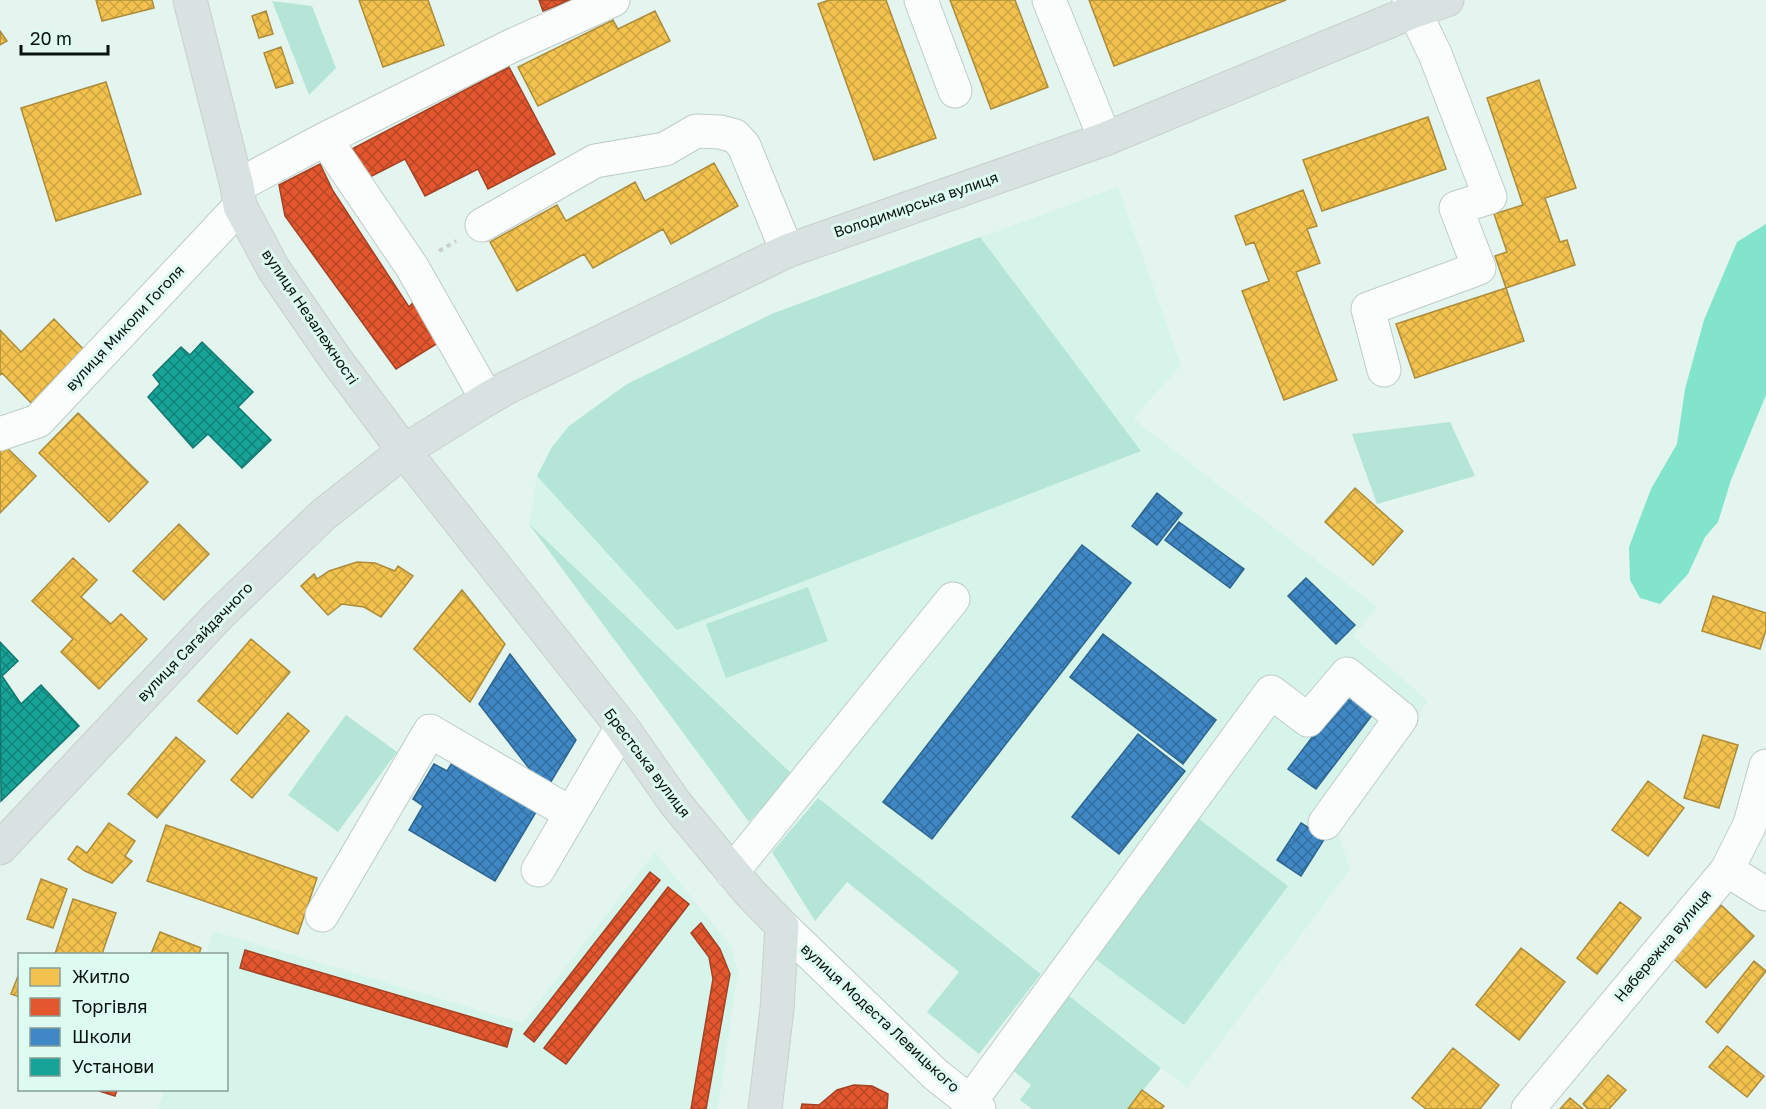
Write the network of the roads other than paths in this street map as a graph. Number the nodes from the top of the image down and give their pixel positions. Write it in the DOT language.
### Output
graph roads {
  1 [pos="190,0"];
  2 [pos="613,0"];
  3 [pos="921,0"];
  4 [pos="1049,0"];
  5 [pos="1447,0"];
  6 [pos="1411,6"];
  7 [pos="955,91"];
  8 [pos="326,139"];
  9 [pos="1105,139"];
  10 [pos="239,196"];
  11 [pos="482,225"];
  12 [pos="787,251"];
  13 [pos="1384,370"];
  14 [pos="487,399"];
  15 [pos="0,434"];
  16 [pos="404,451"];
  17 [pos="953,599"];
  18 [pos="622,727"];
  19 [pos="1766,766"];
  20 [pos="570,813"];
  21 [pos="1325,823"];
  22 [pos="0,848"];
  23 [pos="538,870"];
  24 [pos="1726,870"];
  25 [pos="732,872"];
  26 [pos="1766,894"];
  27 [pos="322,915"];
  28 [pos="782,926"];
  29 [pos="975,1105"];
  30 [pos="765,1109"];
  31 [pos="1528,1109"];
  1 -- 10 [label="main road, вулиця Незалежності"];
  2 -- 8 [label="street, вулиця Миколи Гоголя"];
  3 -- 7 [label="street"];
  4 -- 9 [label="street"];
  5 -- 6 [label="main road, Володимирська вулиця"];
  6 -- 9 [label="main road, Володимирська вулиця"];
  6 -- 13 [label="street"];
  8 -- 10 [label="street, вулиця Миколи Гоголя"];
  8 -- 14 [label="street"];
  9 -- 12 [label="main road, Володимирська вулиця"];
  10 -- 15 [label="street, вулиця Миколи Гоголя"];
  10 -- 16 [label="main road, вулиця Незалежності"];
  11 -- 12 [label="street"];
  12 -- 14 [label="main road, Володимирська вулиця"];
  14 -- 16 [label="main road, Володимирська вулиця"];
  16 -- 18 [label="main road, Брестська вулиця"];
  16 -- 22 [label="main road, вулиця Сагайдачного"];
  17 -- 25 [label="street"];
  18 -- 20 [label="street"];
  18 -- 25 [label="main road, Брестська вулиця"];
  19 -- 24 [label="street, Набережна вулиця"];
  20 -- 23 [label="street"];
  20 -- 27 [label="street"];
  21 -- 29 [label="street"];
  24 -- 26 [label="street"];
  24 -- 31 [label="street, Набережна вулиця"];
  25 -- 28 [label="main road, Брестська вулиця"];
  28 -- 29 [label="street, вулиця Модеста Левицького"];
  28 -- 30 [label="main road"];
}
